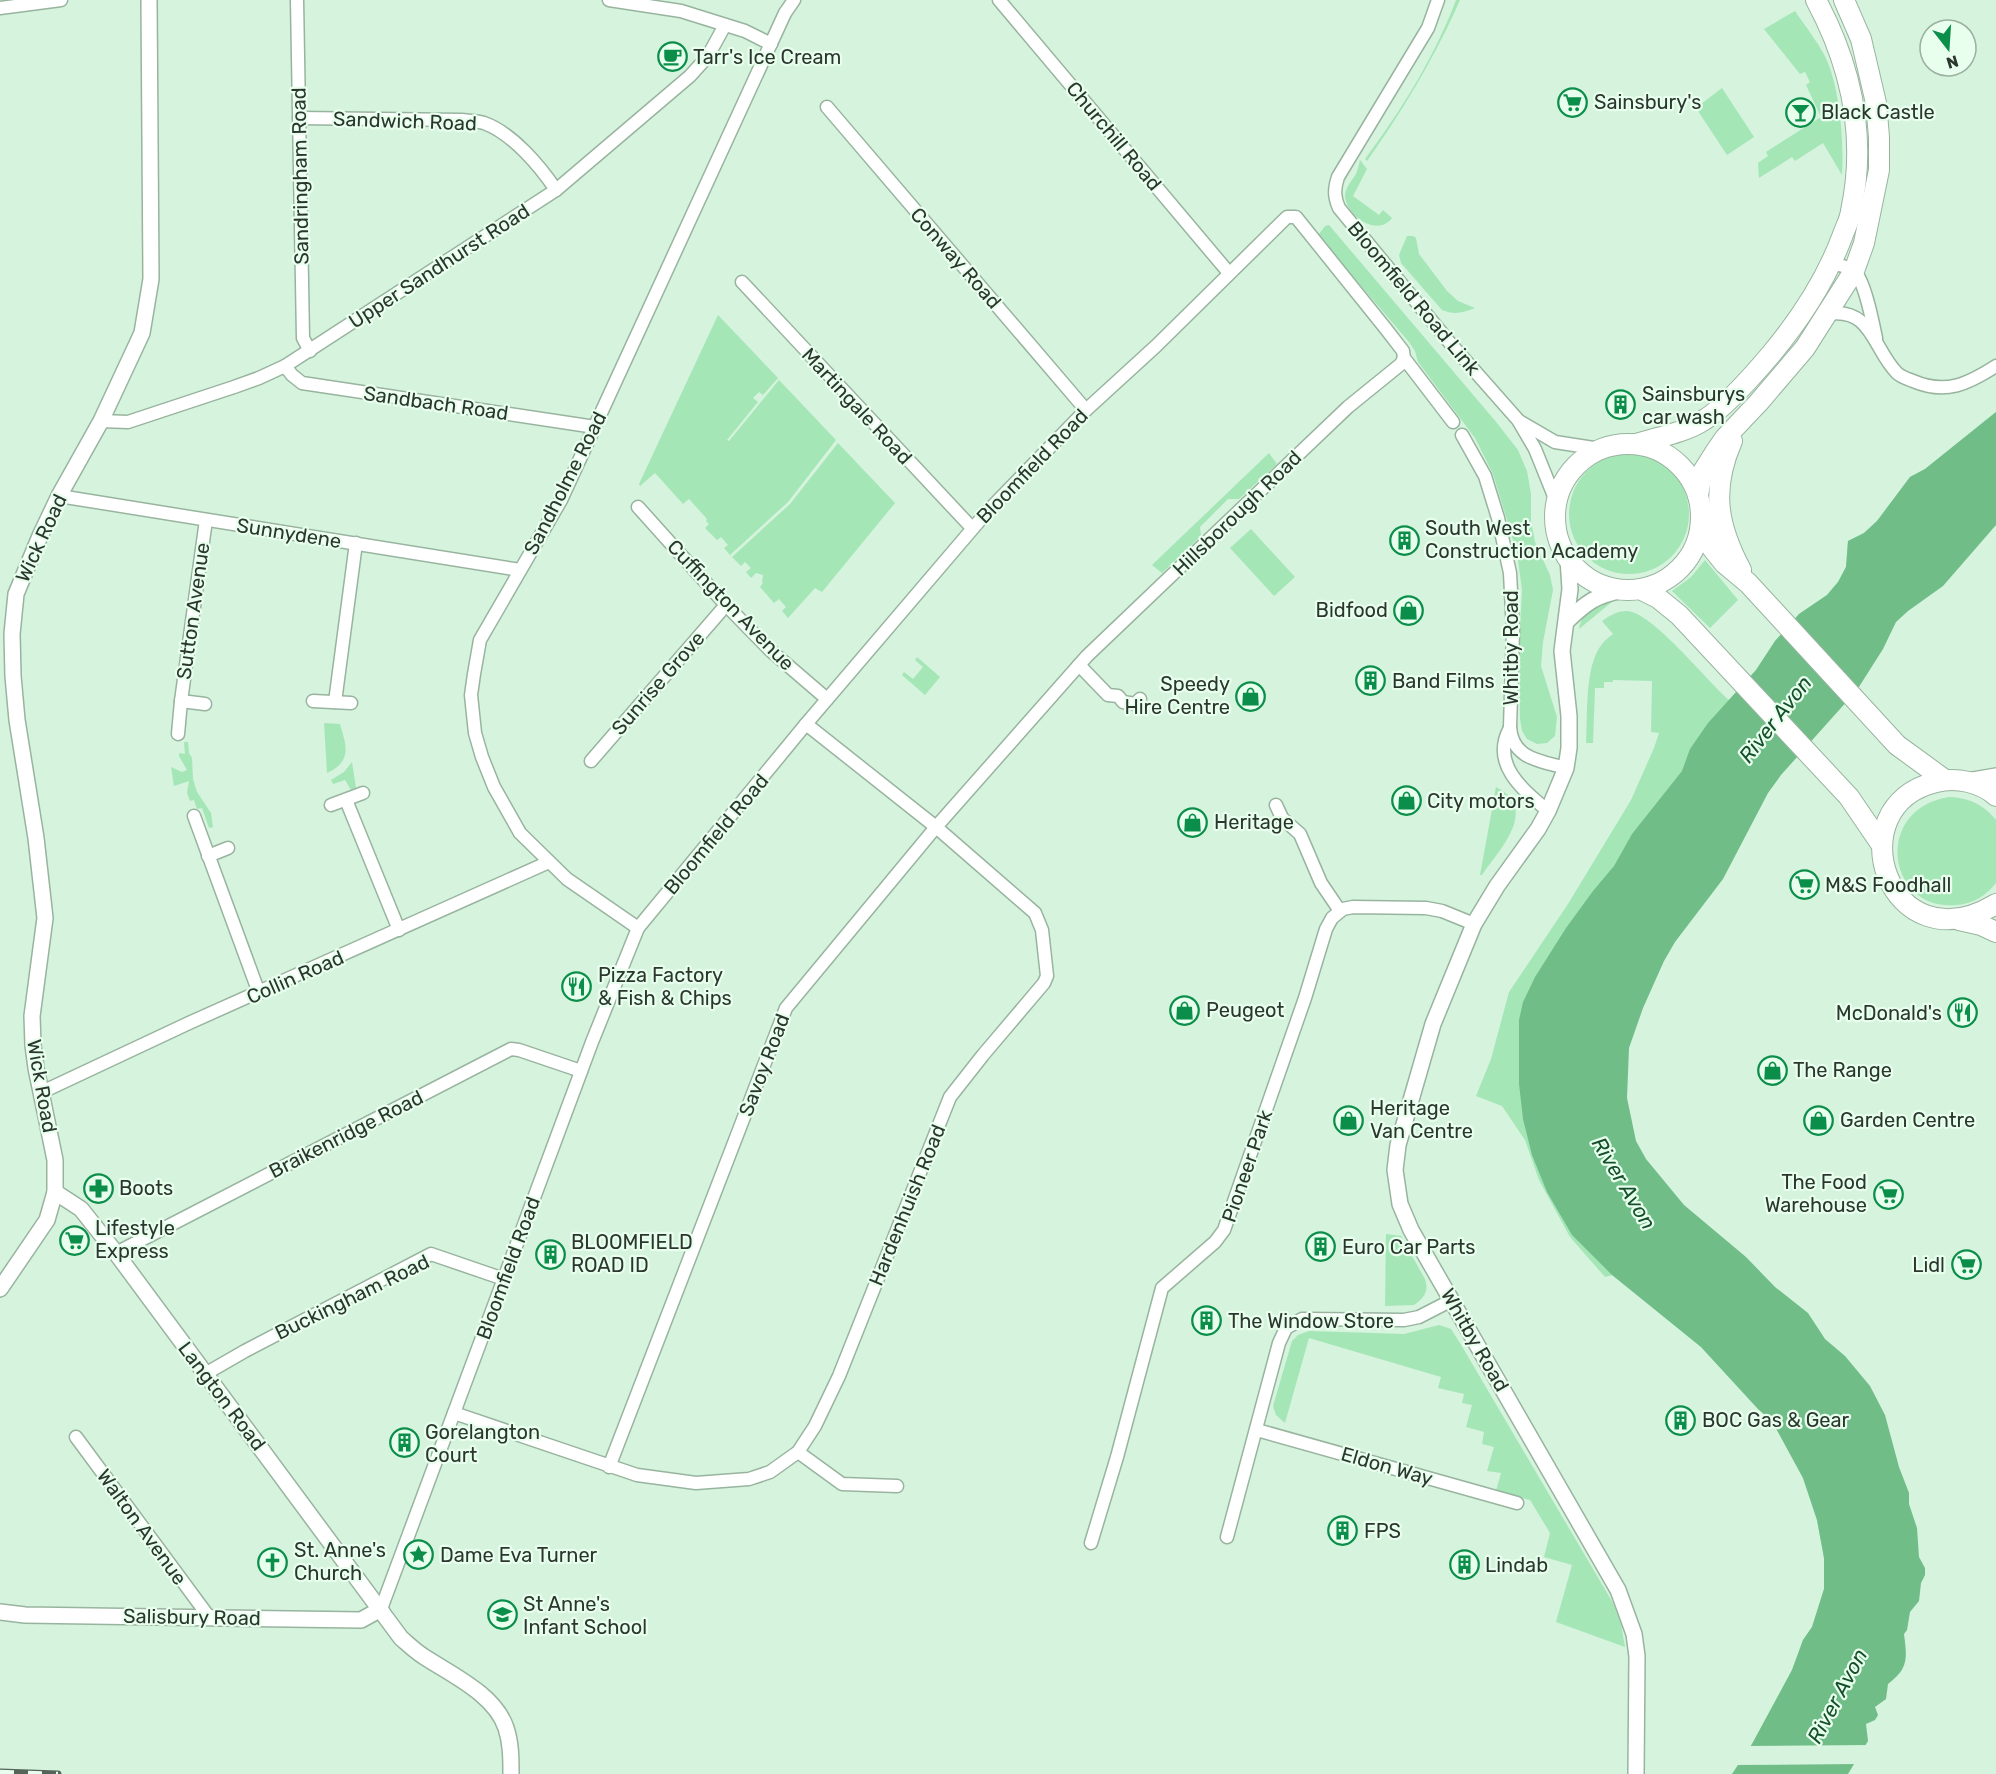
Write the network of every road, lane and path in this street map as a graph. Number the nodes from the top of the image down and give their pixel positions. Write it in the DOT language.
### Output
graph roads {
  1 [pos="61,0"];
  2 [pos="148,0"];
  3 [pos="297,0"];
  4 [pos="609,0"];
  5 [pos="794,0"];
  6 [pos="999,0"];
  7 [pos="1438,0"];
  8 [pos="1816,0"];
  9 [pos="1844,0"];
  10 [pos="682,5"];
  11 [pos="0,8"];
  12 [pos="725,25"];
  13 [pos="771,44"];
  14 [pos="827,107"];
  15 [pos="299,118"];
  16 [pos="556,190"];
  17 [pos="1832,263"];
  18 [pos="1854,271"];
  19 [pos="1229,273"];
  20 [pos="742,282"];
  21 [pos="1828,314"];
  22 [pos="1877,342"];
  23 [pos="310,351"];
  24 [pos="1404,358"];
  25 [pos="285,366"];
  26 [pos="1996,366"];
  27 [pos="1086,410"];
  28 [pos="1518,420"];
  29 [pos="101,421"];
  30 [pos="1453,422"];
  31 [pos="1740,423"];
  32 [pos="595,427"];
  33 [pos="1462,435"];
  34 [pos="1636,444"];
  35 [pos="1600,449"];
  36 [pos="1698,495"];
  37 [pos="59,496"];
  38 [pos="1556,501"];
  39 [pos="638,507"];
  40 [pos="1701,518"];
  41 [pos="206,520"];
  42 [pos="972,528"];
  43 [pos="356,543"];
  44 [pos="1568,559"];
  45 [pos="520,570"];
  46 [pos="1748,583"];
  47 [pos="1631,590"];
  48 [pos="726,605"];
  49 [pos="1567,621"];
  50 [pos="1076,668"];
  51 [pos="827,699"];
  52 [pos="1140,699"];
  53 [pos="181,701"];
  54 [pos="313,701"];
  55 [pos="335,702"];
  56 [pos="205,704"];
  57 [pos="351,704"];
  58 [pos="806,724"];
  59 [pos="1510,727"];
  60 [pos="178,734"];
  61 [pos="591,761"];
  62 [pos="1566,768"];
  63 [pos="1996,776"];
  64 [pos="1945,780"];
  65 [pos="1967,781"];
  66 [pos="363,793"];
  67 [pos="1996,796"];
  68 [pos="346,800"];
  69 [pos="1276,805"];
  70 [pos="332,806"];
  71 [pos="1548,811"];
  72 [pos="194,816"];
  73 [pos="936,827"];
  74 [pos="1881,844"];
  75 [pos="228,848"];
  76 [pos="208,856"];
  77 [pos="549,862"];
  78 [pos="1996,904"];
  79 [pos="1341,911"];
  80 [pos="1958,920"];
  81 [pos="1474,924"];
  82 [pos="638,928"];
  83 [pos="399,930"];
  84 [pos="1996,932"];
  85 [pos="259,993"];
  86 [pos="581,1071"];
  87 [pos="42,1092"];
  88 [pos="55,1192"];
  89 [pos="116,1253"];
  90 [pos="504,1279"];
  91 [pos="0,1289"];
  92 [pos="1452,1300"];
  93 [pos="205,1374"];
  94 [pos="454,1413"];
  95 [pos="1257,1430"];
  96 [pos="76,1437"];
  97 [pos="798,1452"];
  98 [pos="609,1467"];
  99 [pos="897,1486"];
  100 [pos="1517,1503"];
  101 [pos="1227,1537"];
  102 [pos="1091,1543"];
  103 [pos="381,1609"];
  104 [pos="0,1612"];
  105 [pos="209,1617"];
  106 [pos="511,1774"];
  107 [pos="1636,1774"];
  1 -- 11 [label="street"];
  2 -- 29 [label="street, Wick Road"];
  3 -- 15 [label="street, Sandringham Road"];
  4 -- 10 [label="street"];
  5 -- 13 [label="street, Sandholme Road"];
  6 -- 19 [label="street, Churchill Road"];
  7 -- 28 [label="street, Bloomfield Road Link"];
  8 -- 17 [label="main road"];
  9 -- 18 [label="main road"];
  10 -- 12 [label="street"];
  12 -- 13 [label="street"];
  12 -- 16 [label="street, Upper Sandhurst Road"];
  13 -- 32 [label="street, Sandholme Road"];
  14 -- 27 [label="street, Conway Road"];
  15 -- 16 [label="street, Sandwich Road"];
  15 -- 23 [label="street, Sandringham Road"];
  16 -- 23 [label="street, Upper Sandhurst Road"];
  17 -- 18 [label="street"];
  17 -- 34 [label="main road"];
  18 -- 21 [label="main road"];
  18 -- 22 [label="street"];
  19 -- 24 [label="street, Bloomfield Road"];
  19 -- 27 [label="street, Bloomfield Road"];
  20 -- 42 [label="street, Martingale Road"];
  21 -- 22 [label="street"];
  21 -- 31 [label="main road"];
  22 -- 26 [label="street"];
  23 -- 25 [label="street, Upper Sandhurst Road"];
  24 -- 30 [label="street"];
  24 -- 50 [label="street, Hillsborough Road"];
  25 -- 29 [label="street, Upper Sandhurst Road"];
  25 -- 32 [label="street, Sandbach Road"];
  27 -- 42 [label="street, Bloomfield Road"];
  28 -- 35 [label="street, Bloomfield Road Link"];
  28 -- 38 [label="street, Bloomfield Road Link"];
  29 -- 37 [label="street, Wick Road"];
  31 -- 36 [label="main road"];
  31 -- 46 [label="main road"];
  32 -- 45 [label="street, Sandholme Road"];
  33 -- 59 [label="street, Whitby Road"];
  34 -- 35 [label="main road"];
  34 -- 36 [label="main road"];
  35 -- 38 [label="main road"];
  36 -- 40 [label="main road"];
  37 -- 41 [label="street, Sunnydene"];
  37 -- 87 [label="street, Wick Road"];
  38 -- 44 [label="main road"];
  39 -- 48 [label="street, Cuffington Avenue"];
  40 -- 46 [label="main road"];
  40 -- 47 [label="main road"];
  41 -- 43 [label="street, Sunnydene"];
  41 -- 53 [label="street, Sutton Avenue"];
  42 -- 51 [label="street, Bloomfield Road"];
  43 -- 45 [label="street, Sunnydene"];
  43 -- 55 [label="street"];
  44 -- 47 [label="main road"];
  44 -- 49 [label="street, Whitby Road"];
  45 -- 77 [label="street, Sandholme Road"];
  46 -- 64 [label="main road"];
  47 -- 49 [label="street"];
  47 -- 74 [label="main road"];
  48 -- 51 [label="street, Cuffington Avenue"];
  48 -- 61 [label="street, Sunrise Grove"];
  49 -- 62 [label="street, Whitby Road"];
  50 -- 52 [label="street"];
  50 -- 73 [label="street, Savoy Road"];
  51 -- 58 [label="street, Bloomfield Road"];
  53 -- 56 [label="street, Sutton Avenue"];
  53 -- 60 [label="street, Sutton Avenue"];
  54 -- 55 [label="street"];
  55 -- 57 [label="street"];
  58 -- 73 [label="street, Hardenhuish Road"];
  58 -- 82 [label="street, Bloomfield Road"];
  59 -- 62 [label="street, Whitby Road"];
  59 -- 71 [label="street, Whitby Road"];
  62 -- 71 [label="street, Whitby Road"];
  63 -- 65 [label="street"];
  64 -- 65 [label="main road"];
  64 -- 74 [label="main road"];
  65 -- 67 [label="main road"];
  66 -- 68 [label="street"];
  68 -- 70 [label="street"];
  68 -- 83 [label="street"];
  69 -- 79 [label="street"];
  71 -- 81 [label="street, Whitby Road"];
  72 -- 76 [label="street"];
  73 -- 97 [label="street, Hardenhuish Road"];
  73 -- 98 [label="street, Savoy Road"];
  74 -- 80 [label="main road"];
  75 -- 76 [label="street"];
  76 -- 85 [label="street"];
  77 -- 82 [label="street, Sandholme Road"];
  77 -- 83 [label="street, Collin Road"];
  78 -- 80 [label="main road"];
  79 -- 81 [label="street"];
  79 -- 102 [label="street, Pioneer Park"];
  80 -- 84 [label="main road"];
  81 -- 92 [label="street, Whitby Road"];
  82 -- 86 [label="street, Bloomfield Road"];
  83 -- 85 [label="street, Collin Road"];
  85 -- 87 [label="street, Collin Road"];
  86 -- 89 [label="street, Braikenridge Road"];
  86 -- 90 [label="street, Bloomfield Road"];
  87 -- 88 [label="street, Wick Road"];
  88 -- 89 [label="street, Langton Road"];
  88 -- 91 [label="street, Wick Road"];
  89 -- 93 [label="street, Langton Road"];
  90 -- 93 [label="street, Buckingham Road"];
  90 -- 94 [label="street, Bloomfield Road"];
  92 -- 95 [label="street"];
  92 -- 107 [label="street, Whitby Road"];
  93 -- 103 [label="street, Langton Road"];
  94 -- 98 [label="street, Hardenhuish Road"];
  94 -- 103 [label="street, Bloomfield Road"];
  95 -- 100 [label="street, Eldon Way"];
  95 -- 101 [label="street"];
  96 -- 105 [label="street, Walton Avenue"];
  97 -- 98 [label="street, Hardenhuish Road"];
  97 -- 99 [label="street"];
  103 -- 105 [label="street, Salisbury Road"];
  103 -- 106 [label="street, Langton Road"];
  104 -- 105 [label="street, Salisbury Road"];
}
